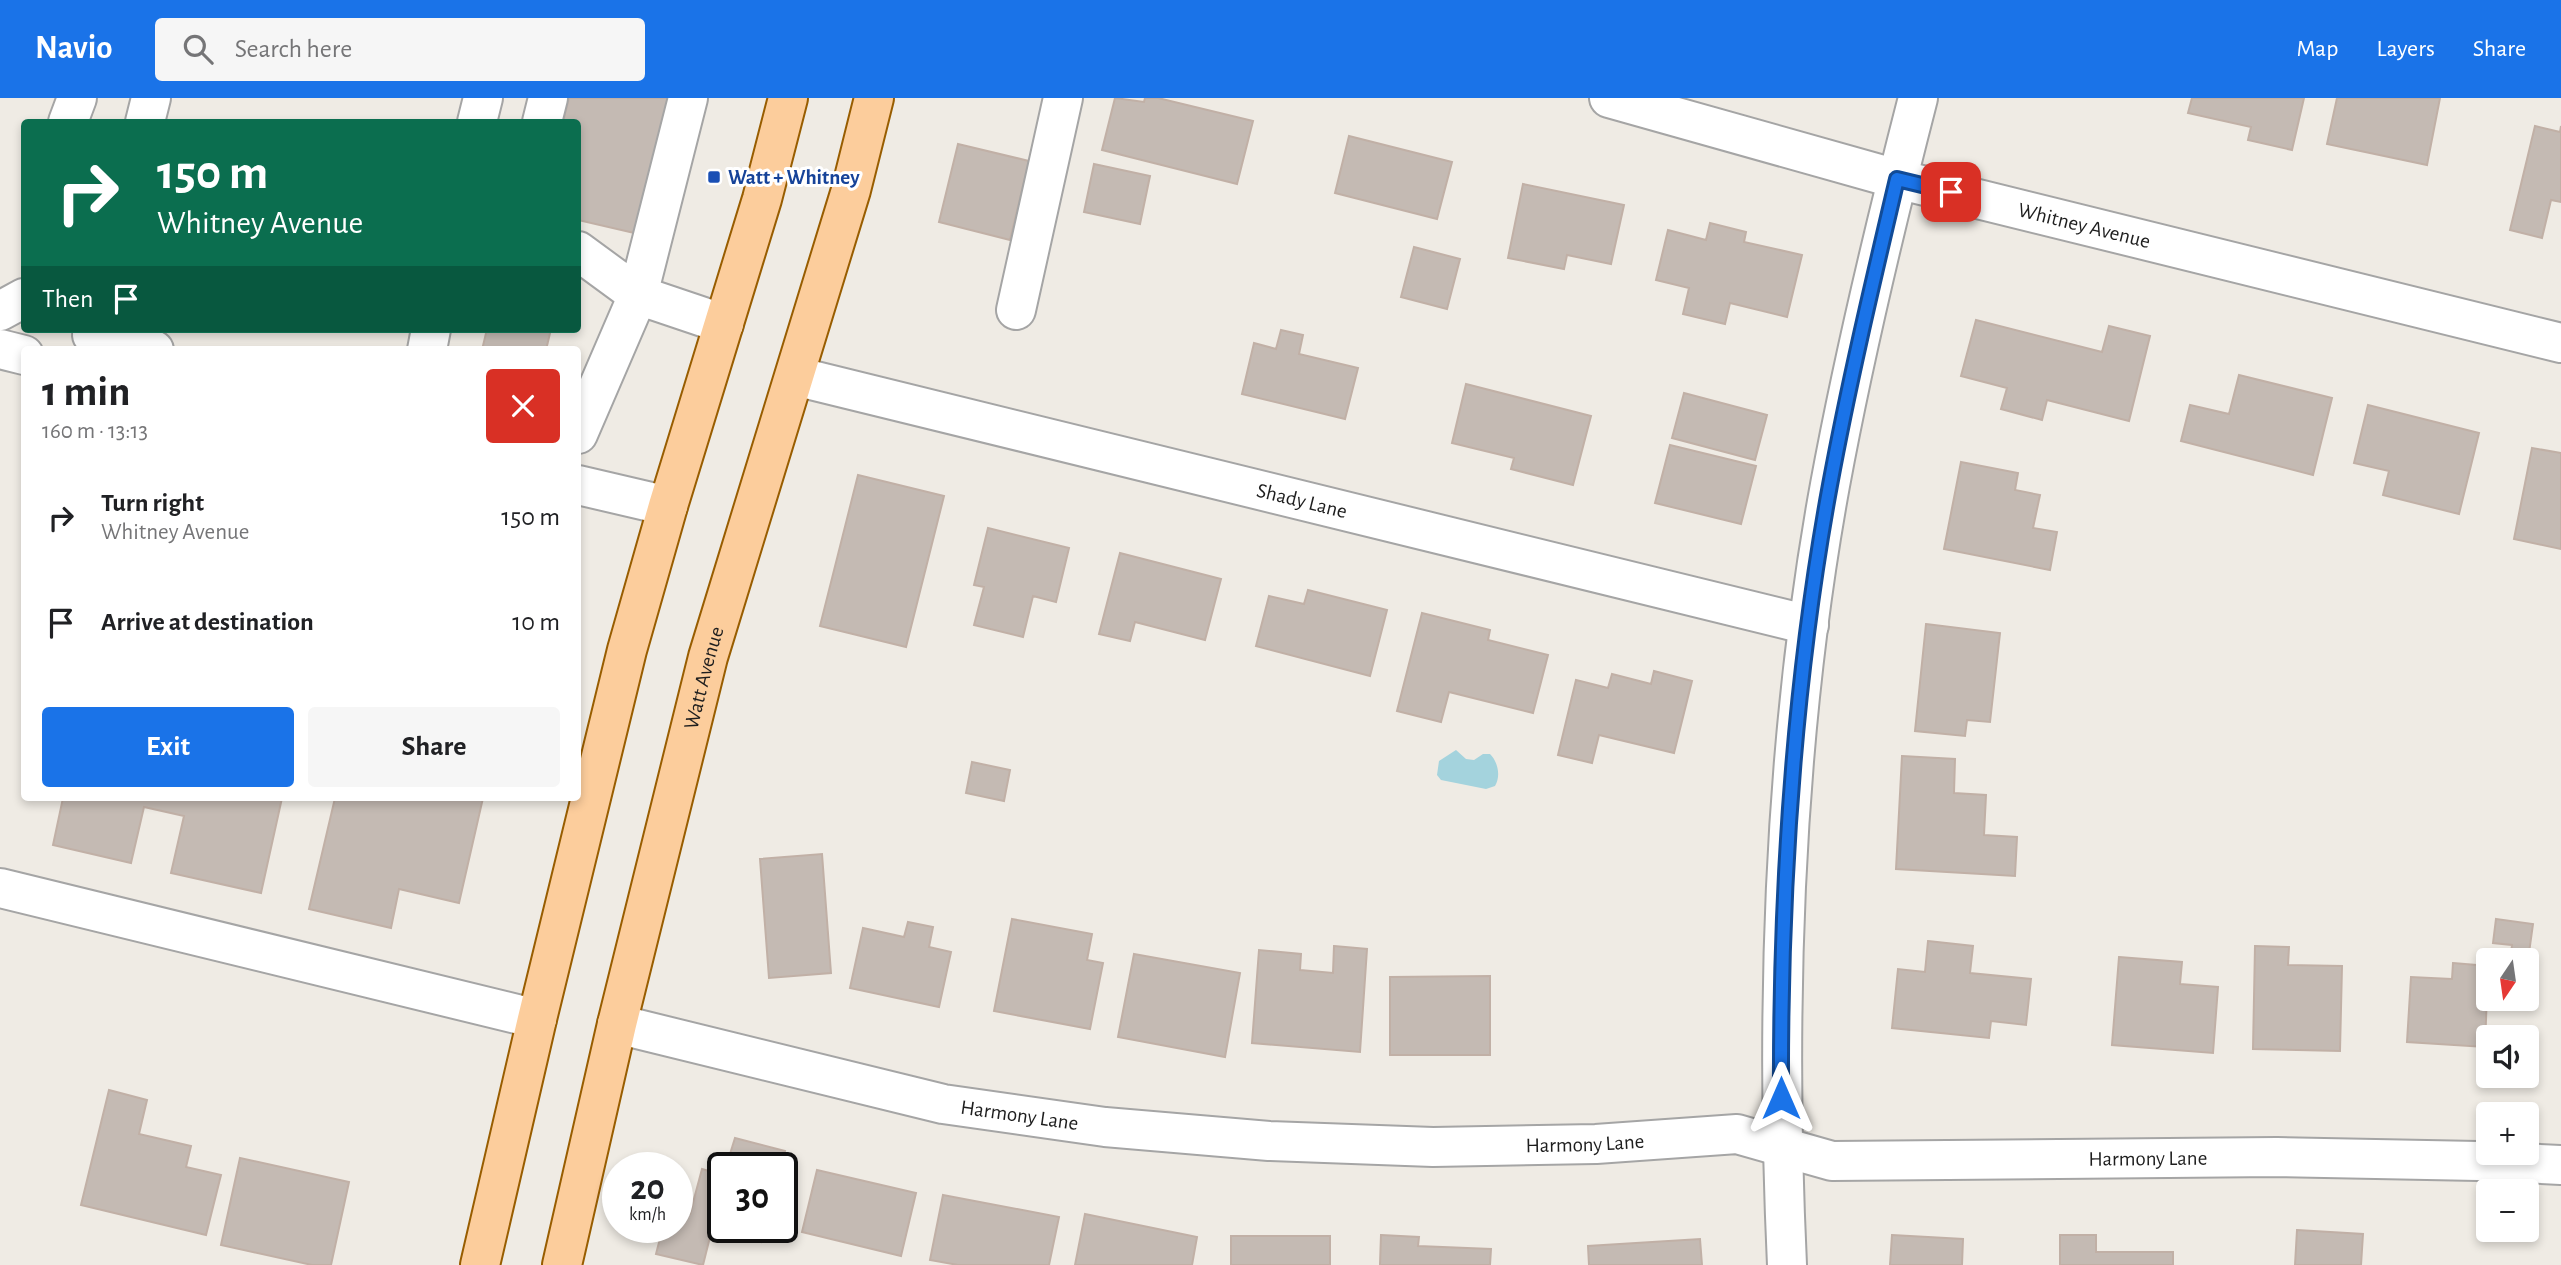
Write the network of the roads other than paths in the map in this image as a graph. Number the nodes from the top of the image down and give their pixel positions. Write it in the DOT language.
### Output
graph roads {
  1 [pos="77,98"];
  2 [pos="151,98"];
  3 [pos="482,98"];
  4 [pos="548,98"];
  5 [pos="688,98"];
  6 [pos="788,98"];
  7 [pos="874,98"];
  8 [pos="1063,98"];
  9 [pos="1609,98"];
  10 [pos="1918,98"];
  11 [pos="69,119"];
  12 [pos="146,119"];
  13 [pos="478,119"];
  14 [pos="543,119"];
  15 [pos="1897,179"];
  16 [pos="581,253"];
  17 [pos="638,295"];
  18 [pos="21,300"];
  19 [pos="1016,310"];
  20 [pos="0,311"];
  21 [pos="724,324"];
  22 [pos="93,333"];
  23 [pos="2561,343"];
  24 [pos="137,346"];
  25 [pos="0,349"];
  26 [pos="21,354"];
  27 [pos="795,376"];
  28 [pos="581,427"];
  29 [pos="581,486"];
  30 [pos="668,506"];
  31 [pos="1809,625"];
  32 [pos="0,888"];
  33 [pos="537,1019"];
  34 [pos="617,1024"];
  35 [pos="1781,1147"];
  36 [pos="2561,1165"];
  37 [pos="480,1265"];
  38 [pos="562,1265"];
  39 [pos="1787,1265"];
  1 -- 11 [label="street"];
  2 -- 12 [label="street"];
  3 -- 13 [label="street"];
  4 -- 14 [label="street"];
  5 -- 17 [label="street"];
  6 -- 21 [label="main road"];
  7 -- 27 [label="main road, Watt Avenue"];
  8 -- 19 [label="street"];
  9 -- 15 [label="street, Whitney Avenue"];
  10 -- 15 [label="street"];
  15 -- 23 [label="street, Whitney Avenue"];
  15 -- 31 [label="street"];
  16 -- 17 [label="street"];
  17 -- 21 [label="street"];
  17 -- 28 [label="street"];
  18 -- 20 [label="street"];
  21 -- 30 [label="main road"];
  22 -- 24 [label="street"];
  25 -- 26 [label="street"];
  27 -- 31 [label="street, Shady Lane"];
  27 -- 34 [label="main road, Watt Avenue"];
  29 -- 30 [label="street"];
  30 -- 33 [label="main road"];
  31 -- 35 [label="street"];
  32 -- 33 [label="street"];
  33 -- 37 [label="main road"];
  34 -- 35 [label="street, Harmony Lane"];
  34 -- 38 [label="main road, Watt Avenue"];
  35 -- 36 [label="street, Harmony Lane"];
  35 -- 39 [label="street"];
}
